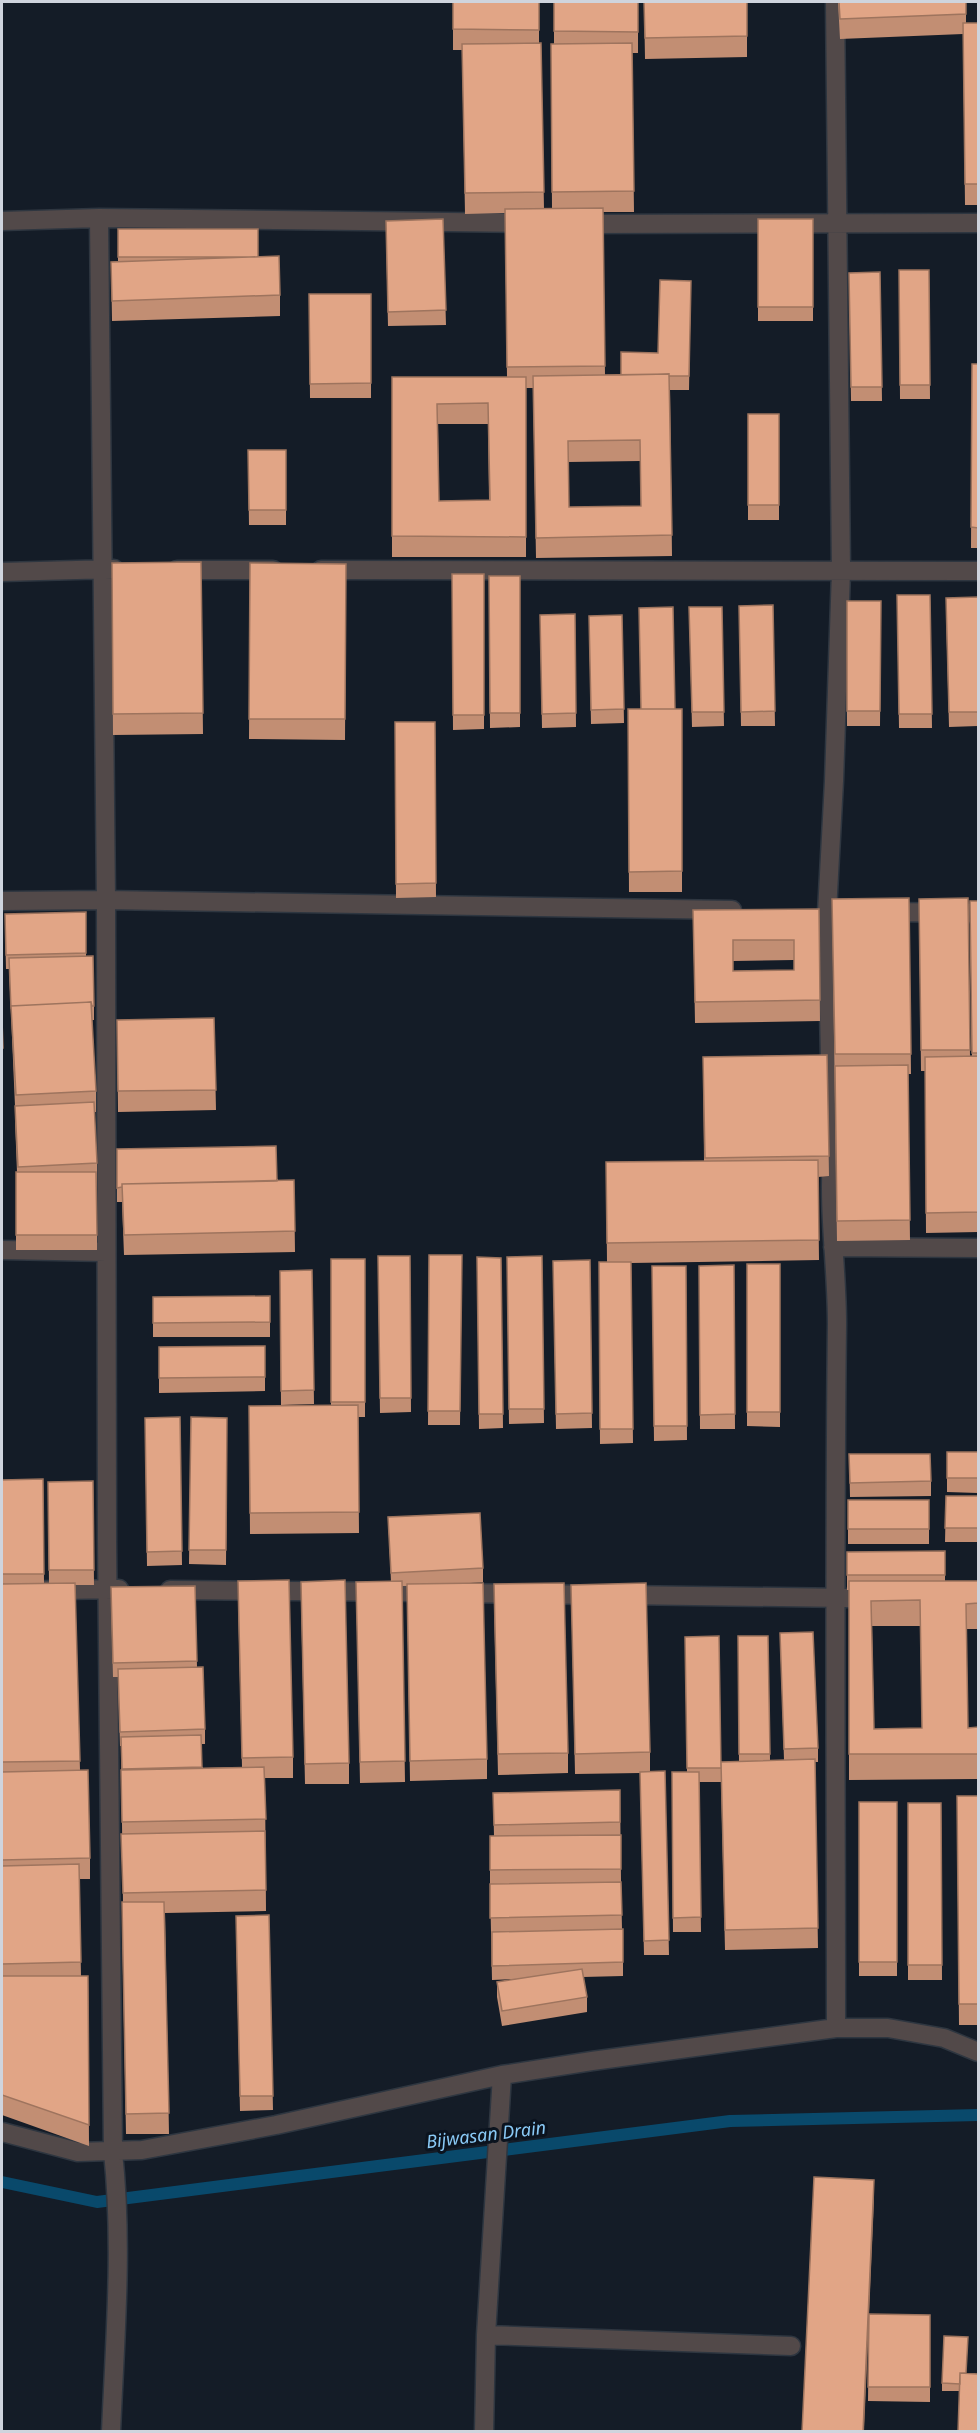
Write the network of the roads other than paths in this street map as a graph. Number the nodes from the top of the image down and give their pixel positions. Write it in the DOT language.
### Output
graph roads {
  1 [pos="835,2"];
  2 [pos="99,218"];
  3 [pos="2,221"];
  4 [pos="978,223"];
  5 [pos="838,224"];
  6 [pos="101,569"];
  7 [pos="137,570"];
  8 [pos="161,570"];
  9 [pos="841,571"];
  10 [pos="978,571"];
  11 [pos="2,572"];
  12 [pos="106,900"];
  13 [pos="2,901"];
  14 [pos="744,910"];
  15 [pos="821,912"];
  16 [pos="978,913"];
  17 [pos="833,1247"];
  18 [pos="978,1248"];
  19 [pos="2,1250"];
  20 [pos="106,1252"];
  21 [pos="108,1589"];
  22 [pos="131,1590"];
  23 [pos="154,1590"];
  24 [pos="2,1591"];
  25 [pos="836,1598"];
  26 [pos="860,1598"];
  27 [pos="836,2028"];
  28 [pos="978,2052"];
  29 [pos="502,2076"];
  30 [pos="2,2132"];
  31 [pos="113,2152"];
  32 [pos="486,2335"];
  33 [pos="791,2346"];
  34 [pos="111,2432"];
  35 [pos="484,2432"];
  1 -- 5 [label="street"];
  2 -- 3 [label="street"];
  2 -- 5 [label="street"];
  2 -- 6 [label="street"];
  4 -- 5 [label="street"];
  5 -- 9 [label="street"];
  6 -- 7 [label="street"];
  6 -- 11 [label="street"];
  6 -- 12 [label="street"];
  8 -- 9 [label="street"];
  9 -- 10 [label="street"];
  9 -- 15 [label="street"];
  12 -- 13 [label="street"];
  12 -- 14 [label="street"];
  12 -- 20 [label="street"];
  15 -- 16 [label="street"];
  15 -- 17 [label="street"];
  17 -- 18 [label="street"];
  17 -- 25 [label="street"];
  19 -- 20 [label="street"];
  20 -- 21 [label="street"];
  21 -- 22 [label="street"];
  21 -- 24 [label="street"];
  21 -- 31 [label="street"];
  23 -- 25 [label="street"];
  25 -- 26 [label="street"];
  25 -- 27 [label="street"];
  27 -- 28 [label="street"];
  27 -- 29 [label="street"];
  29 -- 31 [label="street"];
  29 -- 32 [label="street"];
  30 -- 31 [label="street"];
  31 -- 34 [label="street"];
  32 -- 33 [label="street"];
  32 -- 35 [label="street"];
}
